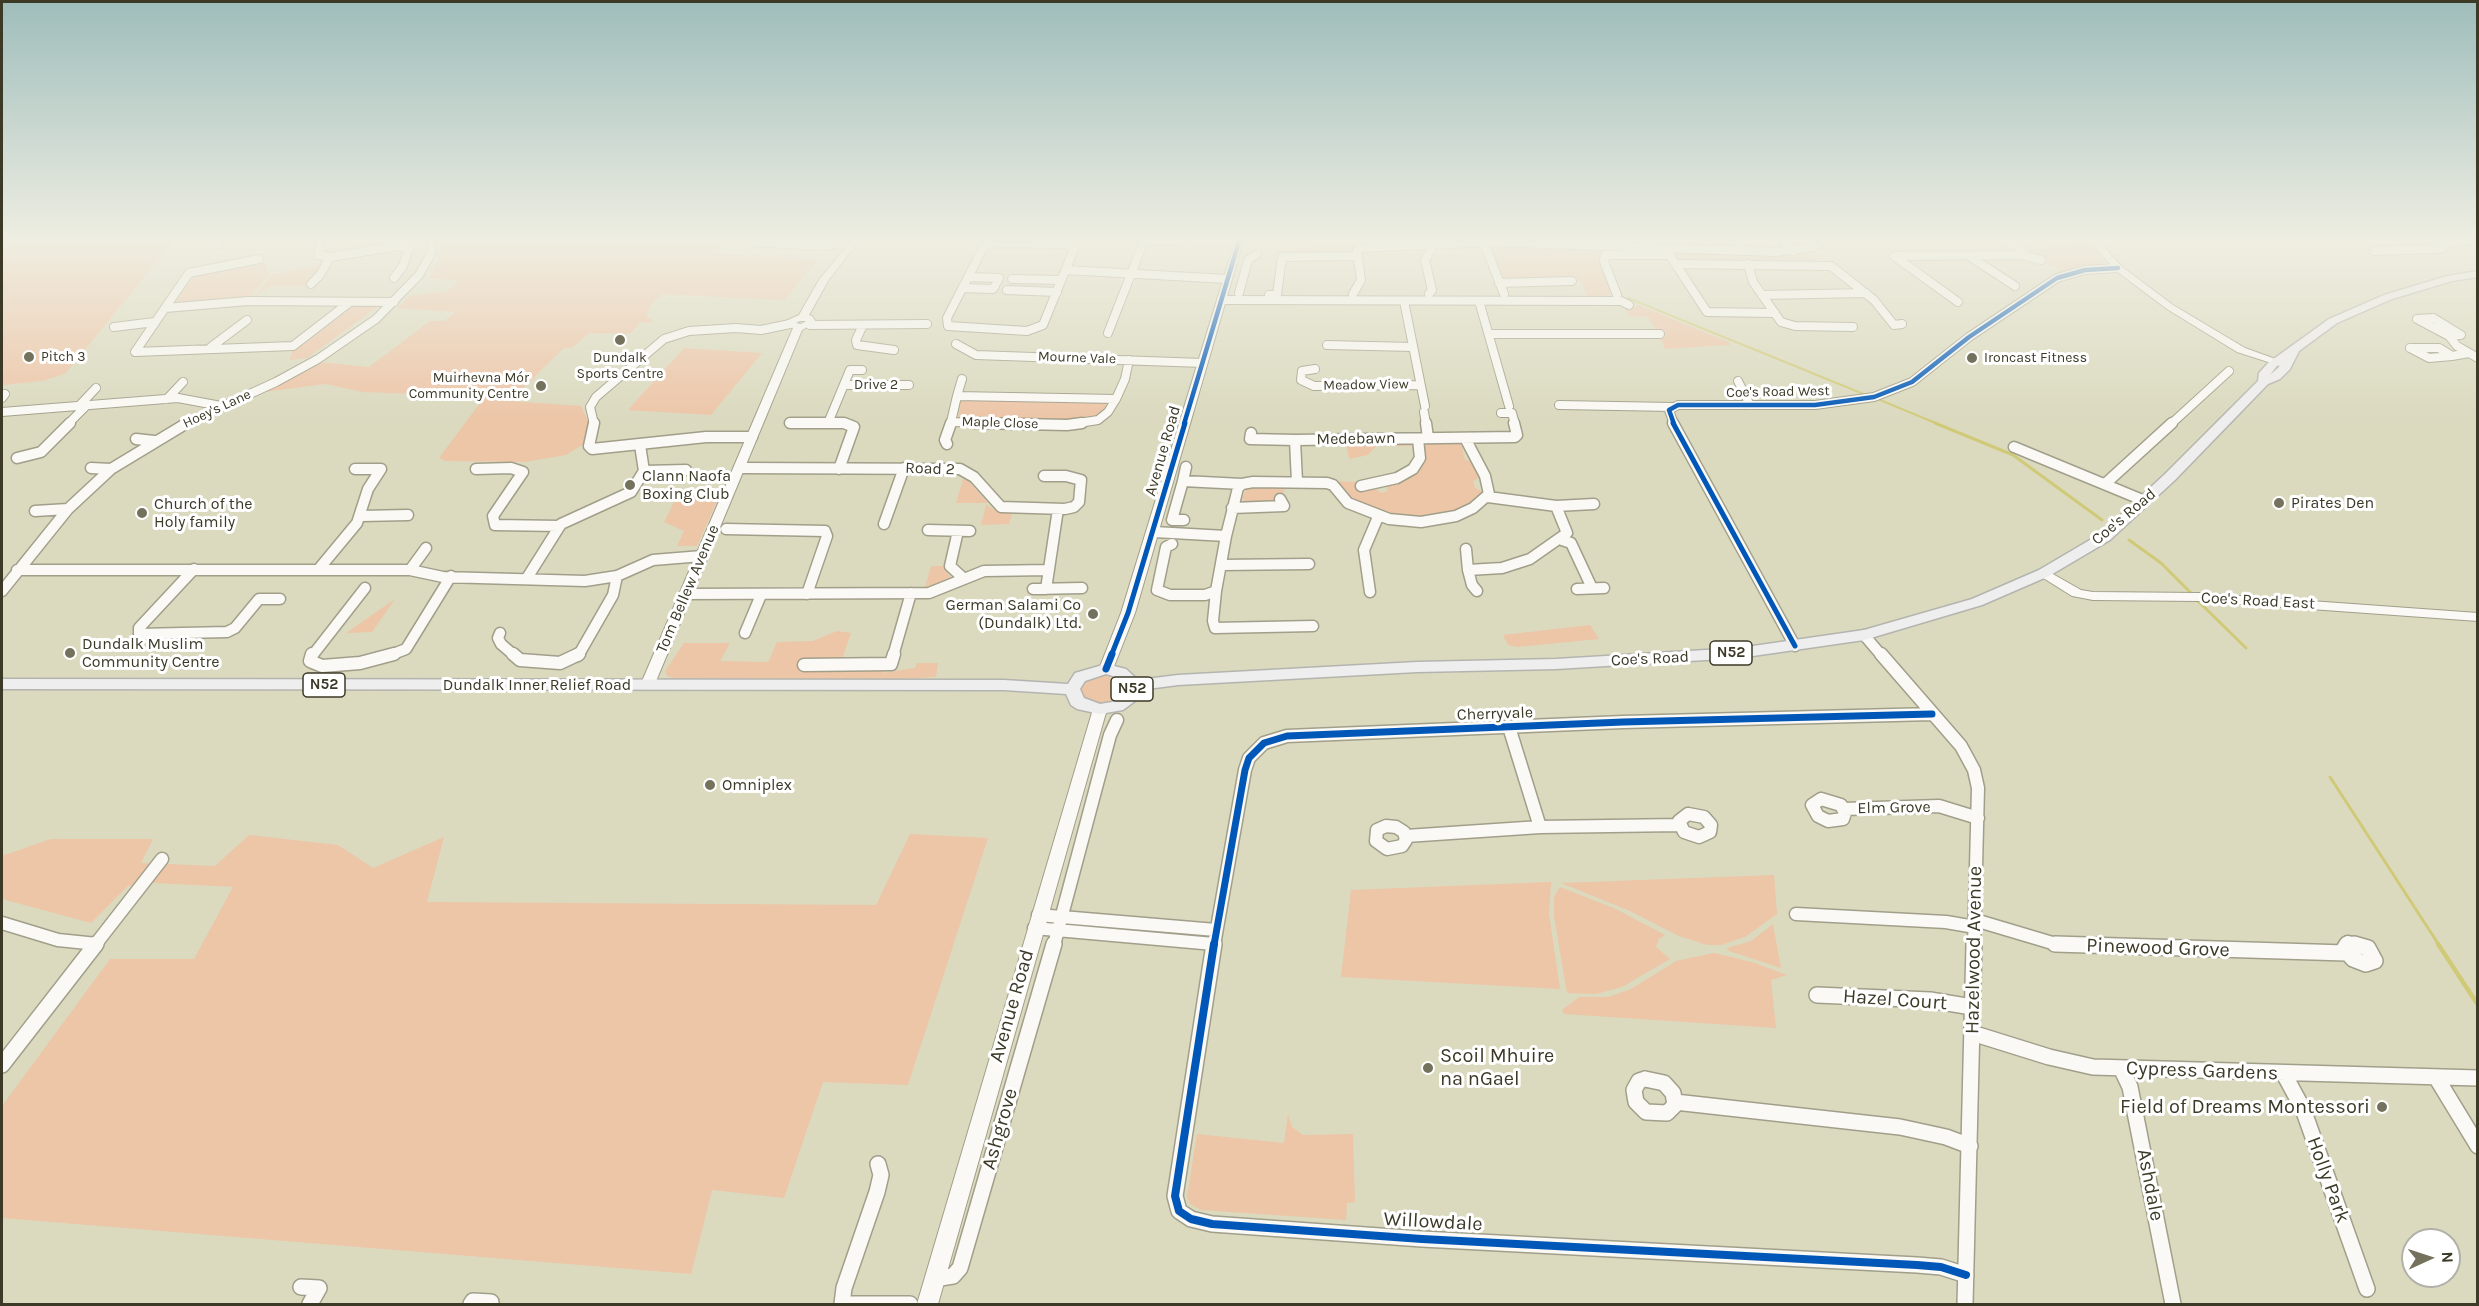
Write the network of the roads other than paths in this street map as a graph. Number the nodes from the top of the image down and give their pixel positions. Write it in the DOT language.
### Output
graph roads {
  1 [pos="171,299"];
  2 [pos="397,299"];
  3 [pos="813,299"];
  4 [pos="957,299"];
  5 [pos="1054,299"];
  6 [pos="1121,299"];
  7 [pos="1227,299"];
  8 [pos="1303,299"];
  9 [pos="1698,299"];
  10 [pos="1765,299"];
  11 [pos="1871,299"];
  12 [pos="1954,299"];
  13 [pos="2026,299"];
  14 [pos="2160,299"];
  15 [pos="2161,299"];
  16 [pos="2384,299"];
  17 [pos="1221,300"];
  18 [pos="1479,301"];
  19 [pos="350,302"];
  20 [pos="394,302"];
  21 [pos="1404,302"];
  22 [pos="1958,302"];
  23 [pos="1629,305"];
  24 [pos="165,308"];
  25 [pos="1775,313"];
  26 [pos="247,320"];
  27 [pos="155,322"];
  28 [pos="800,323"];
  29 [pos="927,324"];
  30 [pos="1902,324"];
  31 [pos="863,325"];
  32 [pos="114,327"];
  33 [pos="1853,327"];
  34 [pos="1108,333"];
  35 [pos="1489,334"];
  36 [pos="1660,334"];
  37 [pos="2449,336"];
  38 [pos="956,344"];
  39 [pos="1327,345"];
  40 [pos="211,347"];
  41 [pos="1413,347"];
  42 [pos="894,350"];
  43 [pos="2469,353"];
  44 [pos="2452,356"];
  45 [pos="2255,357"];
  46 [pos="2478,358"];
  47 [pos="1129,360"];
  48 [pos="1203,363"];
  49 [pos="2283,363"];
  50 [pos="862,369"];
  51 [pos="1315,369"];
  52 [pos="2229,371"];
  53 [pos="2265,377"];
  54 [pos="962,379"];
  55 [pos="1738,381"];
  56 [pos="183,382"];
  57 [pos="844,385"];
  58 [pos="909,385"];
  59 [pos="1420,385"];
  60 [pos="96,388"];
  61 [pos="957,396"];
  62 [pos="167,399"];
  63 [pos="1116,399"];
  64 [pos="1559,405"];
  65 [pos="1750,405"];
  66 [pos="82,406"];
  67 [pos="221,406"];
  68 [pos="1509,406"];
  69 [pos="1673,407"];
  70 [pos="1424,409"];
  71 [pos="2,412"];
  72 [pos="1501,413"];
  73 [pos="951,422"];
  74 [pos="790,423"];
  75 [pos="828,423"];
  76 [pos="1251,433"];
  77 [pos="752,437"];
  78 [pos="1423,438"];
  79 [pos="1465,438"];
  80 [pos="136,439"];
  81 [pos="1294,440"];
  82 [pos="154,441"];
  83 [pos="947,444"];
  84 [pos="640,445"];
  85 [pos="2014,447"];
  86 [pos="17,458"];
  87 [pos="1186,467"];
  88 [pos="91,468"];
  89 [pos="740,468"];
  90 [pos="904,468"];
  91 [pos="111,469"];
  92 [pos="354,469"];
  93 [pos="476,469"];
  94 [pos="839,469"];
  95 [pos="686,470"];
  96 [pos="644,471"];
  97 [pos="1044,476"];
  98 [pos="1183,481"];
  99 [pos="1297,483"];
  100 [pos="1242,484"];
  101 [pos="2105,484"];
  102 [pos="1361,486"];
  103 [pos="1488,497"];
  104 [pos="1280,499"];
  105 [pos="2145,501"];
  106 [pos="1594,503"];
  107 [pos="1556,506"];
  108 [pos="1232,508"];
  109 [pos="68,509"];
  110 [pos="1058,509"];
  111 [pos="35,512"];
  112 [pos="408,515"];
  113 [pos="361,516"];
  114 [pos="1377,517"];
  115 [pos="1184,520"];
  116 [pos="884,524"];
  117 [pos="560,526"];
  118 [pos="726,529"];
  119 [pos="741,529"];
  120 [pos="928,530"];
  121 [pos="958,531"];
  122 [pos="970,531"];
  123 [pos="1154,532"];
  124 [pos="1226,536"];
  125 [pos="736,539"];
  126 [pos="1562,540"];
  127 [pos="1172,544"];
  128 [pos="426,548"];
  129 [pos="1466,549"];
  130 [pos="702,556"];
  131 [pos="1309,564"];
  132 [pos="1221,565"];
  133 [pos="194,569"];
  134 [pos="18,570"];
  135 [pos="318,570"];
  136 [pos="410,570"];
  137 [pos="1048,570"];
  138 [pos="1468,570"];
  139 [pos="2044,573"];
  140 [pos="452,576"];
  141 [pos="617,576"];
  142 [pos="962,577"];
  143 [pos="527,578"];
  144 [pos="365,588"];
  145 [pos="1082,588"];
  146 [pos="1592,588"];
  147 [pos="1604,588"];
  148 [pos="1033,589"];
  149 [pos="1046,589"];
  150 [pos="1577,589"];
  151 [pos="2,591"];
  152 [pos="1216,591"];
  153 [pos="1477,591"];
  154 [pos="1370,592"];
  155 [pos="911,593"];
  156 [pos="686,594"];
  157 [pos="807,594"];
  158 [pos="761,595"];
  159 [pos="280,598"];
  160 [pos="2478,617"];
  161 [pos="1313,626"];
  162 [pos="500,633"];
  163 [pos="745,633"];
  164 [pos="1864,635"];
  165 [pos="1795,646"];
  166 [pos="804,665"];
  167 [pos="1107,669"];
  168 [pos="2,684"];
  169 [pos="647,686"];
  170 [pos="1132,686"];
  171 [pos="1072,689"];
  172 [pos="1100,709"];
  173 [pos="1932,714"];
  174 [pos="1118,720"];
  175 [pos="1509,727"];
  176 [pos="1844,809"];
  177 [pos="1978,818"];
  178 [pos="1679,825"];
  179 [pos="1540,827"];
  180 [pos="1406,836"];
  181 [pos="162,859"];
  182 [pos="1796,912"];
  183 [pos="1036,921"];
  184 [pos="2,923"];
  185 [pos="1060,923"];
  186 [pos="1975,923"];
  187 [pos="1215,937"];
  188 [pos="97,944"];
  189 [pos="2346,953"];
  190 [pos="1817,995"];
  191 [pos="1972,1007"];
  192 [pos="1972,1033"];
  193 [pos="2,1065"];
  194 [pos="2121,1068"];
  195 [pos="2284,1074"];
  196 [pos="2436,1077"];
  197 [pos="2478,1078"];
  198 [pos="1675,1102"];
  199 [pos="1970,1146"];
  200 [pos="2478,1146"];
  201 [pos="878,1164"];
  202 [pos="1966,1275"];
  203 [pos="934,1279"];
  204 [pos="301,1287"];
  205 [pos="2367,1289"];
  206 [pos="491,1302"];
  207 [pos="310,1305"];
  208 [pos="471,1305"];
  209 [pos="842,1305"];
  210 [pos="849,1305"];
  211 [pos="910,1305"];
  212 [pos="927,1305"];
  213 [pos="1965,1305"];
  214 [pos="2173,1305"];
  1 -- 24 [label="street"];
  2 -- 20 [label="street, Hoey's Lane"];
  3 -- 28 [label="street, Tom Bellew Avenue"];
  4 -- 5 [label="street"];
  6 -- 34 [label="street"];
  7 -- 17 [label="street"];
  8 -- 21 [label="street"];
  9 -- 25 [label="street"];
  10 -- 25 [label="street"];
  11 -- 30 [label="street"];
  12 -- 22 [label="street"];
  13 -- 65 [label="street, Coe's Road West"];
  14 -- 45 [label="street"];
  15 -- 49 [label="street"];
  16 -- 49 [label="main road, Coe's Road / N52"];
  17 -- 48 [label="street, Avenue Road"];
  18 -- 21 [label="street"];
  18 -- 23 [label="street"];
  18 -- 35 [label="street"];
  19 -- 20 [label="street"];
  19 -- 24 [label="street"];
  19 -- 40 [label="street"];
  20 -- 67 [label="street, Hoey's Lane"];
  21 -- 41 [label="street, Meadow View"];
  24 -- 27 [label="street"];
  25 -- 33 [label="street"];
  26 -- 40 [label="street"];
  27 -- 32 [label="street"];
  27 -- 40 [label="street"];
  28 -- 31 [label="street"];
  28 -- 77 [label="street, Tom Bellew Avenue"];
  28 -- 84 [label="street"];
  29 -- 31 [label="street"];
  31 -- 42 [label="street"];
  35 -- 36 [label="street"];
  35 -- 68 [label="street"];
  37 -- 37 [label="street"];
  37 -- 43 [label="street"];
  38 -- 47 [label="street, Mourne Vale"];
  39 -- 41 [label="street"];
  41 -- 59 [label="street, Meadow View"];
  43 -- 44 [label="street"];
  43 -- 46 [label="street"];
  45 -- 49 [label="street"];
  45 -- 53 [label="street"];
  47 -- 48 [label="street, Mourne Vale"];
  47 -- 63 [label="street, Maple Close"];
  48 -- 123 [label="street, Avenue Road"];
  49 -- 53 [label="main road, Coe's Road / N52"];
  50 -- 57 [label="street, Drive 2"];
  51 -- 59 [label="street, Meadow View"];
  52 -- 101 [label="street"];
  53 -- 105 [label="main road, Coe's Road / N52"];
  54 -- 61 [label="street"];
  55 -- 65 [label="street"];
  56 -- 62 [label="street"];
  57 -- 58 [label="street, Drive 2"];
  57 -- 75 [label="street, Drive 2"];
  59 -- 70 [label="street, Meadow View"];
  60 -- 66 [label="street"];
  61 -- 63 [label="street, Maple Close"];
  61 -- 73 [label="street, Maple Close"];
  62 -- 66 [label="street"];
  62 -- 67 [label="street"];
  63 -- 73 [label="street, Maple Close"];
  64 -- 69 [label="street, Coe's Road West"];
  65 -- 69 [label="street, Coe's Road West"];
  66 -- 71 [label="street"];
  66 -- 86 [label="street"];
  67 -- 82 [label="street, Hoey's Lane"];
  69 -- 165 [label="street"];
  70 -- 78 [label="street, Medebawn"];
  72 -- 79 [label="street, Medebawn"];
  73 -- 83 [label="street"];
  74 -- 75 [label="street"];
  75 -- 94 [label="street"];
  76 -- 81 [label="street, Medebawn"];
  77 -- 84 [label="street"];
  77 -- 89 [label="street, Tom Bellew Avenue"];
  78 -- 79 [label="street, Medebawn"];
  78 -- 81 [label="street, Medebawn"];
  78 -- 102 [label="street, Medebawn"];
  79 -- 103 [label="street"];
  80 -- 82 [label="street"];
  81 -- 99 [label="street, Medebawn"];
  82 -- 91 [label="street, Hoey's Lane"];
  84 -- 96 [label="street"];
  85 -- 101 [label="street"];
  87 -- 98 [label="street"];
  88 -- 91 [label="street"];
  89 -- 94 [label="street, Road 2"];
  89 -- 130 [label="street, Tom Bellew Avenue"];
  90 -- 94 [label="street, Road 2"];
  90 -- 110 [label="street, Road 2"];
  90 -- 116 [label="street"];
  91 -- 109 [label="street, Hoey's Lane"];
  92 -- 113 [label="street"];
  93 -- 117 [label="street"];
  95 -- 96 [label="street"];
  96 -- 117 [label="street"];
  97 -- 110 [label="street"];
  98 -- 100 [label="street"];
  98 -- 115 [label="street"];
  99 -- 100 [label="street"];
  99 -- 114 [label="street"];
  100 -- 108 [label="street"];
  101 -- 105 [label="street"];
  103 -- 107 [label="street"];
  103 -- 114 [label="street"];
  104 -- 108 [label="street"];
  105 -- 139 [label="main road, Coe's Road / N52"];
  106 -- 107 [label="street"];
  107 -- 126 [label="street"];
  108 -- 124 [label="street"];
  109 -- 111 [label="street"];
  109 -- 134 [label="street, Hoey's Lane"];
  110 -- 137 [label="street"];
  112 -- 113 [label="street"];
  113 -- 135 [label="street"];
  114 -- 154 [label="street"];
  117 -- 143 [label="street"];
  118 -- 119 [label="street"];
  119 -- 125 [label="street"];
  119 -- 157 [label="street"];
  120 -- 121 [label="street"];
  121 -- 122 [label="street"];
  121 -- 142 [label="street"];
  123 -- 124 [label="street"];
  123 -- 167 [label="street, Avenue Road"];
  124 -- 132 [label="street"];
  126 -- 138 [label="street"];
  126 -- 146 [label="street"];
  127 -- 152 [label="street"];
  128 -- 136 [label="street"];
  129 -- 138 [label="street"];
  130 -- 141 [label="street"];
  130 -- 156 [label="street, Tom Bellew Avenue"];
  131 -- 132 [label="street"];
  132 -- 152 [label="street"];
  133 -- 134 [label="street"];
  133 -- 135 [label="street"];
  133 -- 159 [label="street"];
  134 -- 151 [label="street, Hoey's Lane"];
  135 -- 136 [label="street"];
  136 -- 140 [label="street"];
  137 -- 142 [label="street"];
  137 -- 149 [label="street"];
  138 -- 153 [label="street"];
  139 -- 160 [label="street, Coe's Road East"];
  139 -- 164 [label="main road, Coe's Road / N52"];
  140 -- 143 [label="street"];
  140 -- 144 [label="street"];
  141 -- 143 [label="street"];
  141 -- 162 [label="street"];
  142 -- 155 [label="street"];
  145 -- 149 [label="street"];
  146 -- 147 [label="street"];
  146 -- 150 [label="street"];
  148 -- 149 [label="street"];
  152 -- 161 [label="street"];
  155 -- 157 [label="street"];
  155 -- 166 [label="street"];
  156 -- 158 [label="street"];
  156 -- 169 [label="street, Tom Bellew Avenue"];
  157 -- 158 [label="street"];
  158 -- 163 [label="street"];
  164 -- 165 [label="main road, Coe's Road / N52"];
  164 -- 173 [label="street, Hazelwood Avenue"];
  165 -- 170 [label="main road, Coe's Road / N52"];
  167 -- 170 [label="main road, N52"];
  167 -- 171 [label="main road, N52"];
  168 -- 169 [label="main road, Dundalk Inner Relief Road / N52"];
  169 -- 171 [label="main road, Dundalk Inner Relief Road / N52"];
  170 -- 172 [label="main road, N52"];
  171 -- 172 [label="main road, N52"];
  172 -- 183 [label="street, Avenue Road"];
  173 -- 175 [label="street, Cherryvale"];
  173 -- 177 [label="street, Hazelwood Avenue"];
  174 -- 185 [label="street, Ashgrove"];
  175 -- 179 [label="street"];
  175 -- 187 [label="street, Cherryvale"];
  176 -- 177 [label="street, Elm Grove"];
  177 -- 186 [label="street, Hazelwood Avenue"];
  178 -- 179 [label="street"];
  179 -- 180 [label="street"];
  181 -- 188 [label="street"];
  182 -- 186 [label="street, Pinewood Grove"];
  183 -- 185 [label="street"];
  183 -- 203 [label="street, Avenue Road"];
  184 -- 188 [label="street"];
  185 -- 187 [label="street"];
  185 -- 203 [label="street, Ashgrove"];
  186 -- 189 [label="street, Pinewood Grove"];
  186 -- 191 [label="street, Hazelwood Avenue"];
  187 -- 202 [label="street, Willowdale"];
  188 -- 193 [label="street"];
  190 -- 191 [label="street, Hazel Court"];
  191 -- 192 [label="street, Hazelwood Avenue"];
  192 -- 194 [label="street, Cypress Gardens"];
  192 -- 199 [label="street, Hazelwood Avenue"];
  194 -- 195 [label="street, Cypress Gardens"];
  194 -- 214 [label="street, Ashdale"];
  195 -- 196 [label="street, Cypress Gardens"];
  195 -- 205 [label="street, Holly Park"];
  196 -- 197 [label="street, Cypress Gardens"];
  196 -- 200 [label="street"];
  198 -- 199 [label="street"];
  199 -- 202 [label="street, Hazelwood Avenue"];
  201 -- 209 [label="street"];
  202 -- 213 [label="street, Hazelwood Avenue"];
  203 -- 212 [label="street, Avenue Road"];
  204 -- 207 [label="street"];
  206 -- 208 [label="street"];
  210 -- 211 [label="street"];
}
